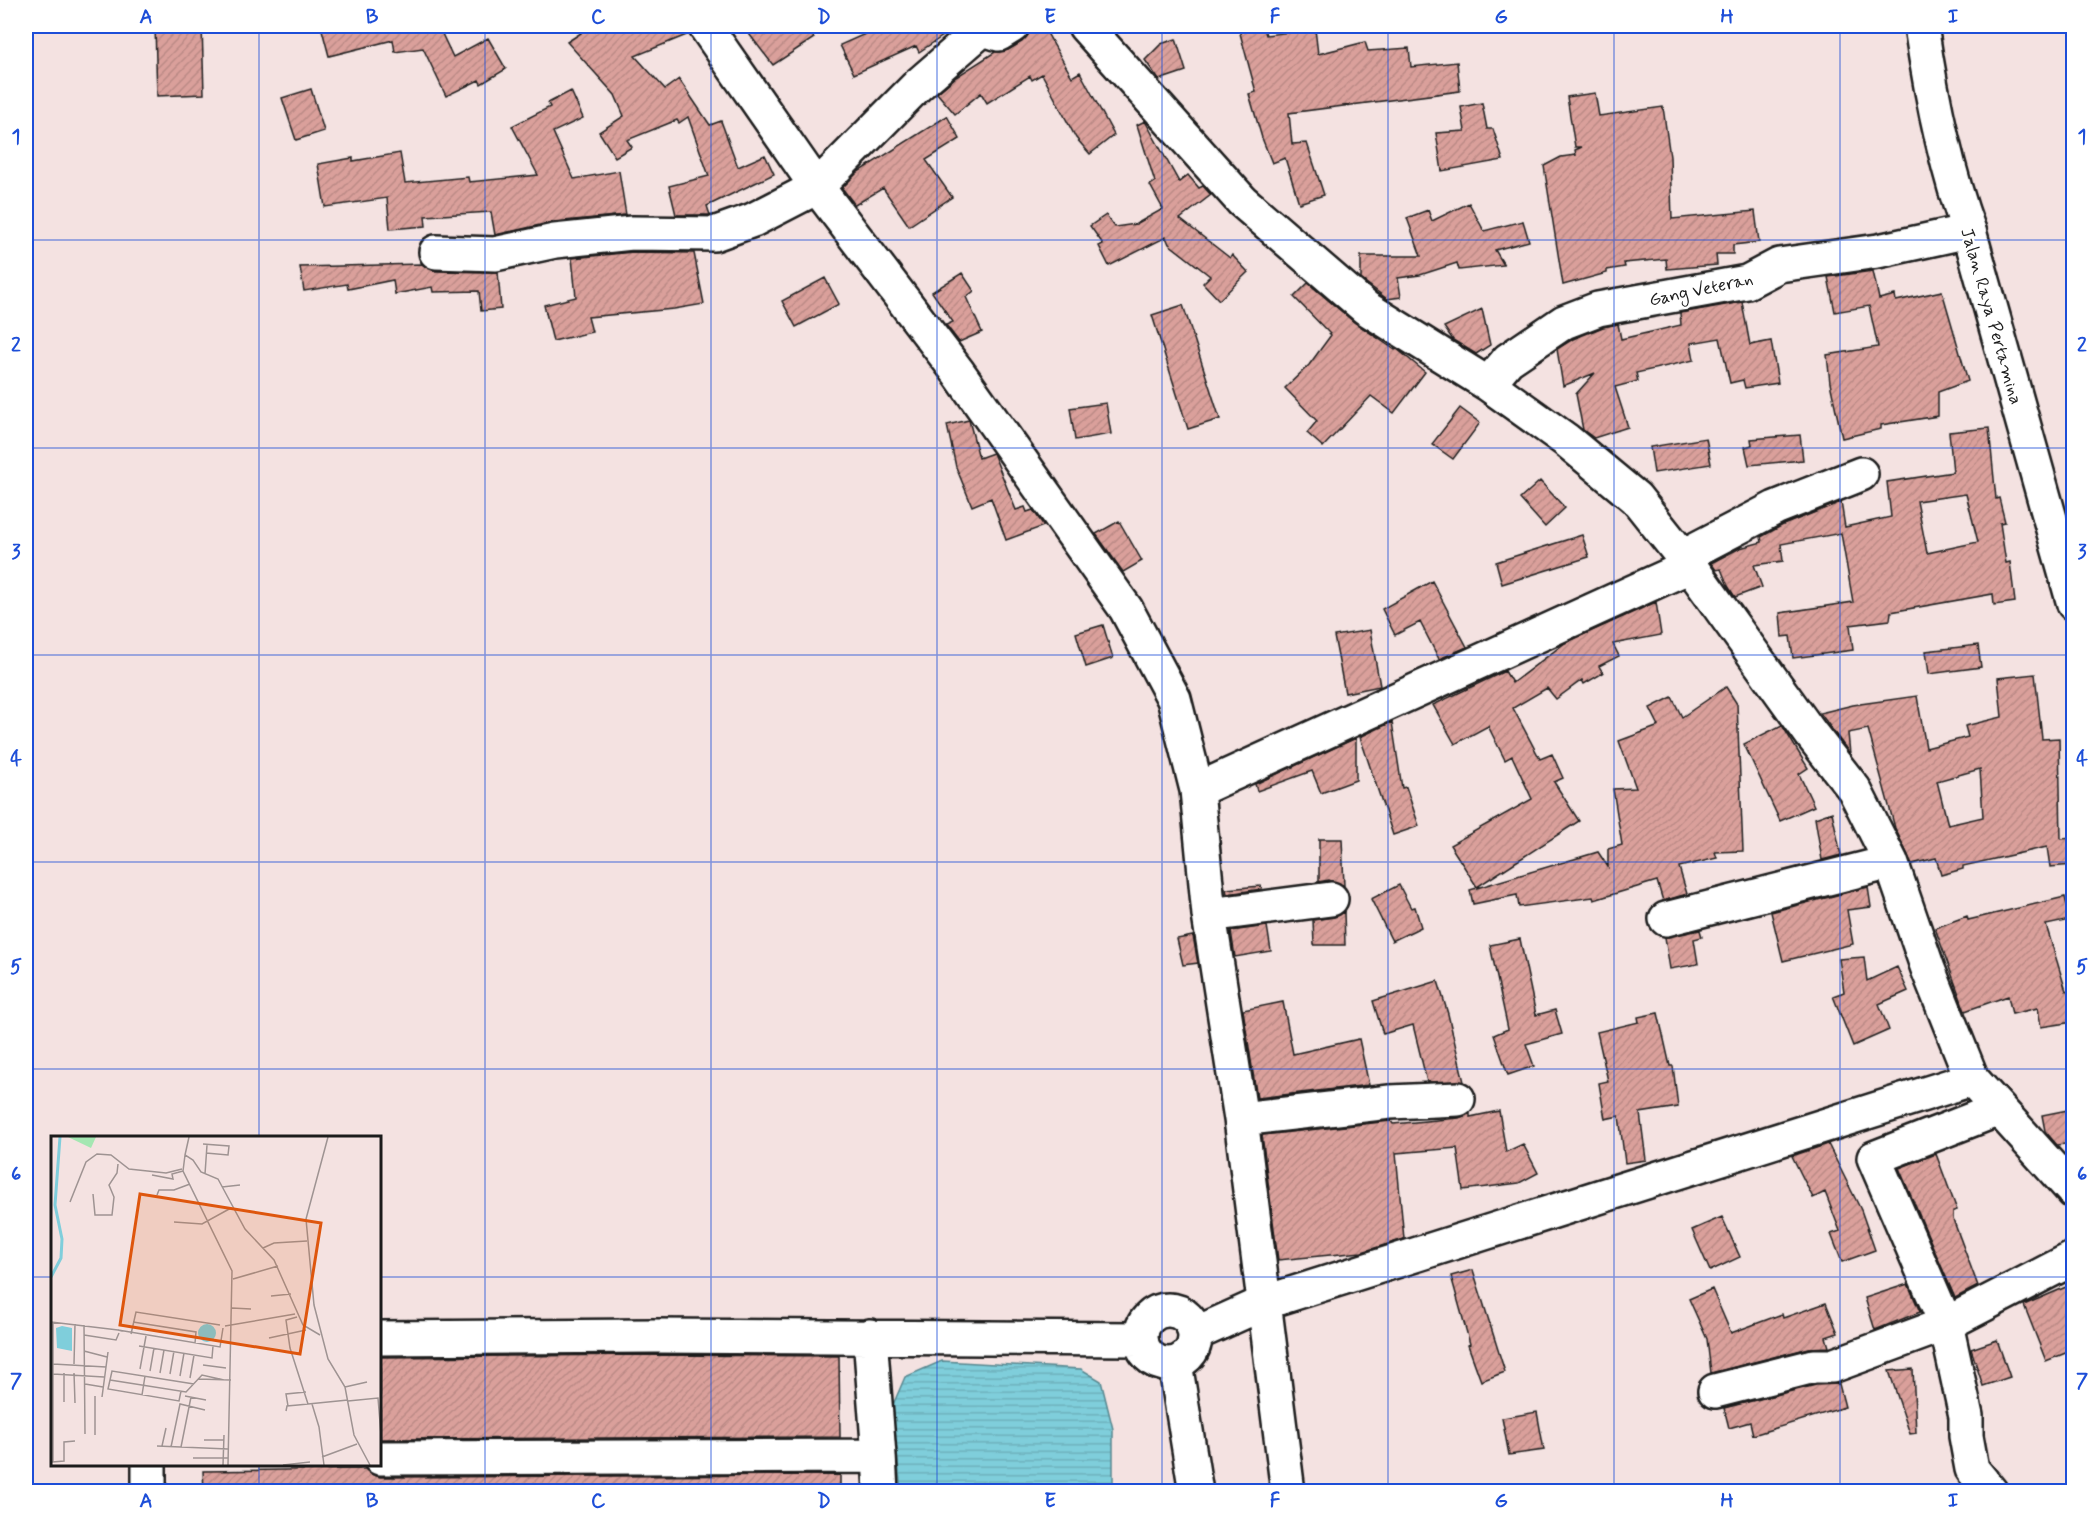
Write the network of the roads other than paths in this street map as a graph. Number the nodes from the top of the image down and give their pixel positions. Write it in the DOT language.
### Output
graph roads {
  1 [pos="705,26"];
  2 [pos="1012,26"];
  3 [pos="1085,26"];
  4 [pos="1921,26"];
  5 [pos="817,187"];
  6 [pos="1969,231"];
  7 [pos="436,252"];
  8 [pos="1488,384"];
  9 [pos="1861,474"];
  10 [pos="1687,561"];
  11 [pos="2073,604"];
  12 [pos="1197,790"];
  13 [pos="1891,861"];
  14 [pos="1330,899"];
  15 [pos="1209,915"];
  16 [pos="1666,919"];
  17 [pos="1972,1079"];
  18 [pos="1458,1099"];
  19 [pos="1999,1109"];
  20 [pos="1241,1119"];
  21 [pos="2073,1192"];
  22 [pos="2073,1258"];
  23 [pos="1266,1302"];
  24 [pos="1946,1324"];
  25 [pos="1195,1334"];
  26 [pos="870,1336"];
  27 [pos="381,1338"];
  28 [pos="1141,1339"];
  29 [pos="1175,1363"];
  30 [pos="1715,1391"];
  31 [pos="879,1456"];
  32 [pos="381,1458"];
  33 [pos="149,1466"];
  34 [pos="149,1491"];
  35 [pos="881,1491"];
  36 [pos="1196,1491"];
  37 [pos="1288,1491"];
  38 [pos="1990,1491"];
  1 -- 5 [label="street"];
  2 -- 5 [label="street"];
  3 -- 8 [label="street"];
  4 -- 6 [label="street, Jalan Raya Pertamina"];
  5 -- 7 [label="street"];
  5 -- 12 [label="street"];
  6 -- 8 [label="street, Gang Veteran"];
  6 -- 11 [label="street, Jalan Raya Pertamina"];
  8 -- 10 [label="street"];
  9 -- 10 [label="street"];
  10 -- 12 [label="street"];
  10 -- 13 [label="street"];
  12 -- 15 [label="street"];
  13 -- 16 [label="street"];
  13 -- 17 [label="street"];
  14 -- 15 [label="street"];
  15 -- 20 [label="street"];
  17 -- 19 [label="street"];
  17 -- 23 [label="street"];
  18 -- 20 [label="street"];
  19 -- 21 [label="street"];
  19 -- 24 [label="street"];
  20 -- 23 [label="street"];
  22 -- 24 [label="street"];
  23 -- 25 [label="street"];
  23 -- 37 [label="street"];
  24 -- 30 [label="street"];
  24 -- 38 [label="street"];
  25 -- 28 [label="street"];
  25 -- 29 [label="street"];
  26 -- 27 [label="street"];
  26 -- 28 [label="street"];
  26 -- 31 [label="street"];
  28 -- 29 [label="street"];
  29 -- 36 [label="street"];
  31 -- 32 [label="street"];
  31 -- 35 [label="street"];
  33 -- 34 [label="street"];
}
